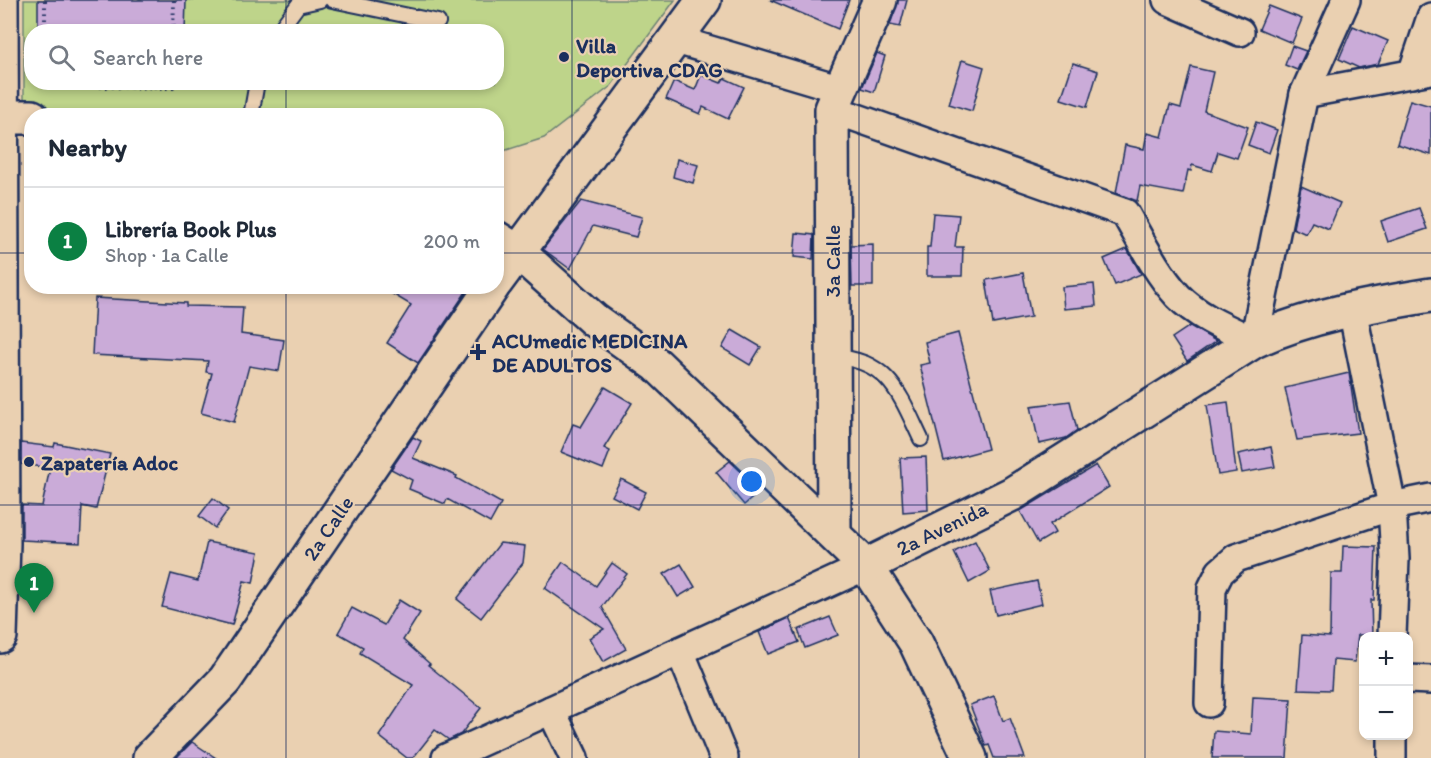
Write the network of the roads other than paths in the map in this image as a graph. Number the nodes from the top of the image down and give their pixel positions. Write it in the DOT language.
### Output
graph roads {
  1 [pos="2,0"];
  2 [pos="320,0"];
  3 [pos="332,0"];
  4 [pos="704,0"];
  5 [pos="880,0"];
  6 [pos="1167,0"];
  7 [pos="1346,0"];
  8 [pos="1431,17"];
  9 [pos="438,22"];
  10 [pos="284,24"];
  11 [pos="1240,32"];
  12 [pos="673,39"];
  13 [pos="0,67"];
  14 [pos="1422,72"];
  15 [pos="256,90"];
  16 [pos="1304,94"];
  17 [pos="836,99"];
  18 [pos="252,108"];
  19 [pos="16,117"];
  20 [pos="1,239"];
  21 [pos="507,245"];
  22 [pos="488,294"];
  23 [pos="1431,295"];
  24 [pos="1352,309"];
  25 [pos="1254,341"];
  26 [pos="833,357"];
  27 [pos="1,375"];
  28 [pos="921,439"];
  29 [pos="1431,498"];
  30 [pos="1392,506"];
  31 [pos="834,532"];
  32 [pos="866,566"];
  33 [pos="1392,632"];
  34 [pos="0,636"];
  35 [pos="680,651"];
  36 [pos="1413,679"];
  37 [pos="1431,680"];
  38 [pos="1209,703"];
  39 [pos="551,710"];
  40 [pos="1392,740"];
  41 [pos="150,758"];
  42 [pos="446,758"];
  43 [pos="574,758"];
  44 [pos="724,758"];
  45 [pos="970,758"];
  46 [pos="1392,758"];
  1 -- 13 [label="street"];
  2 -- 10 [label="lane"];
  3 -- 9 [label="lane"];
  4 -- 12 [label="street"];
  5 -- 17 [label="street, 3a Calle"];
  6 -- 11 [label="street"];
  7 -- 16 [label="street"];
  8 -- 14 [label="street"];
  12 -- 17 [label="street"];
  12 -- 21 [label="street"];
  13 -- 19 [label="street"];
  14 -- 16 [label="street"];
  15 -- 18 [label="lane"];
  16 -- 25 [label="street"];
  17 -- 25 [label="street"];
  17 -- 26 [label="street, 3a Calle"];
  19 -- 20 [label="street"];
  20 -- 27 [label="street"];
  21 -- 31 [label="street"];
  22 -- 41 [label="street, 2a Calle"];
  23 -- 24 [label="street, 2a Avenida"];
  24 -- 25 [label="street, 2a Avenida"];
  24 -- 30 [label="street"];
  25 -- 32 [label="street, 2a Avenida"];
  26 -- 28 [label="lane"];
  26 -- 31 [label="street, 3a Calle"];
  27 -- 34 [label="street"];
  29 -- 30 [label="street"];
  30 -- 33 [label="street"];
  30 -- 38 [label="street"];
  31 -- 32 [label="street"];
  32 -- 35 [label="street, 2a Avenida"];
  32 -- 45 [label="street"];
  35 -- 39 [label="street, 2a Avenida"];
  35 -- 44 [label="street"];
  36 -- 37 [label="street"];
  39 -- 42 [label="street, 2a Avenida"];
  39 -- 43 [label="street"];
  40 -- 46 [label="street"];
}
